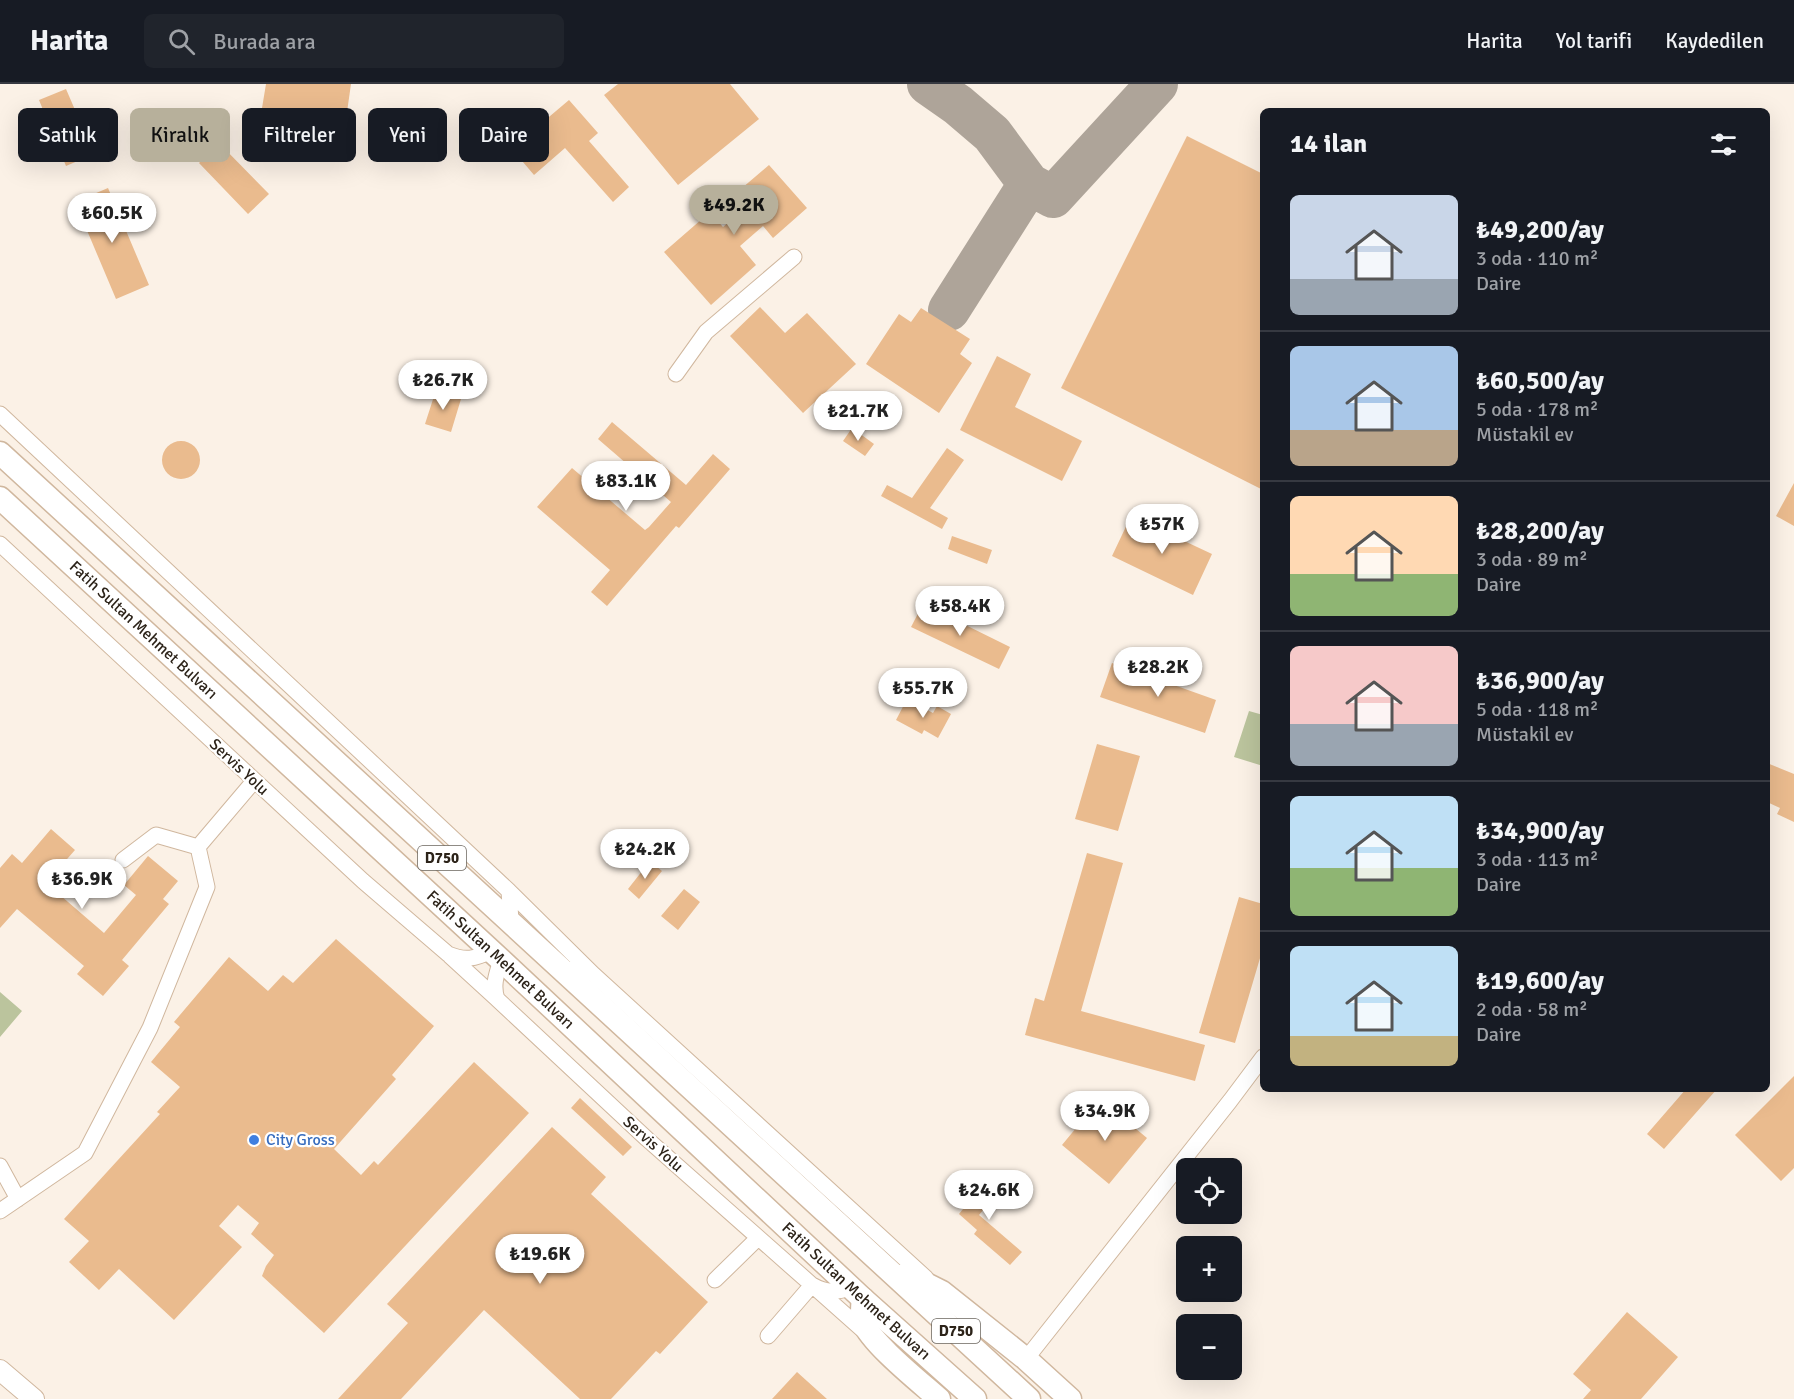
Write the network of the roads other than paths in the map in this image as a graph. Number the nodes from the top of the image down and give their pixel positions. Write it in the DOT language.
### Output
graph roads {
  1 [pos="794,257"];
  2 [pos="676,374"];
  3 [pos="0,414"];
  4 [pos="0,453"];
  5 [pos="0,498"];
  6 [pos="0,544"];
  7 [pos="254,781"];
  8 [pos="198,847"];
  9 [pos="123,860"];
  10 [pos="509,891"];
  11 [pos="511,921"];
  12 [pos="448,954"];
  13 [pos="496,956"];
  14 [pos="560,968"];
  15 [pos="593,975"];
  16 [pos="497,999"];
  17 [pos="1260,1061"];
  18 [pos="0,1166"];
  19 [pos="18,1198"];
  20 [pos="0,1211"];
  21 [pos="758,1238"];
  22 [pos="883,1263"];
  23 [pos="715,1281"];
  24 [pos="812,1285"];
  25 [pos="942,1292"];
  26 [pos="857,1293"];
  27 [pos="768,1336"];
  28 [pos="891,1354"];
  29 [pos="1026,1359"];
  30 [pos="0,1370"];
  31 [pos="34,1399"];
  32 [pos="939,1399"];
  33 [pos="975,1399"];
  34 [pos="1029,1399"];
  35 [pos="1070,1399"];
  1 -- 2 [label="street"];
  3 -- 10 [label="street"];
  4 -- 11 [label="highway, Fatih Sultan Mehmet Bulvarı / D750"];
  5 -- 13 [label="highway, Fatih Sultan Mehmet Bulvarı / D750"];
  6 -- 7 [label="street, Servis Yolu"];
  7 -- 8 [label="street"];
  7 -- 12 [label="street, Servis Yolu"];
  8 -- 9 [label="street"];
  8 -- 19 [label="street"];
  10 -- 11 [label="street"];
  10 -- 15 [label="street"];
  11 -- 14 [label="highway, Fatih Sultan Mehmet Bulvarı / D750"];
  12 -- 13 [label="street"];
  12 -- 16 [label="street, Servis Yolu"];
  13 -- 16 [label="street"];
  13 -- 26 [label="highway, Fatih Sultan Mehmet Bulvarı / D750"];
  14 -- 15 [label="street, Fatih Sultan Mehmet Bulvarı"];
  14 -- 22 [label="highway, Fatih Sultan Mehmet Bulvarı / D750"];
  15 -- 25 [label="street"];
  16 -- 21 [label="street, Servis Yolu"];
  17 -- 29 [label="street"];
  18 -- 19 [label="street"];
  19 -- 20 [label="street"];
  21 -- 23 [label="street"];
  21 -- 24 [label="street, Servis Yolu"];
  22 -- 25 [label="highway"];
  22 -- 34 [label="highway, Fatih Sultan Mehmet Bulvarı / D750"];
  24 -- 26 [label="street, Servis Yolu"];
  24 -- 27 [label="street"];
  24 -- 28 [label="street"];
  25 -- 29 [label="highway"];
  26 -- 28 [label="highway"];
  26 -- 33 [label="highway, Fatih Sultan Mehmet Bulvarı / D750"];
  28 -- 32 [label="highway"];
  29 -- 35 [label="highway"];
  30 -- 31 [label="main road"];
}
